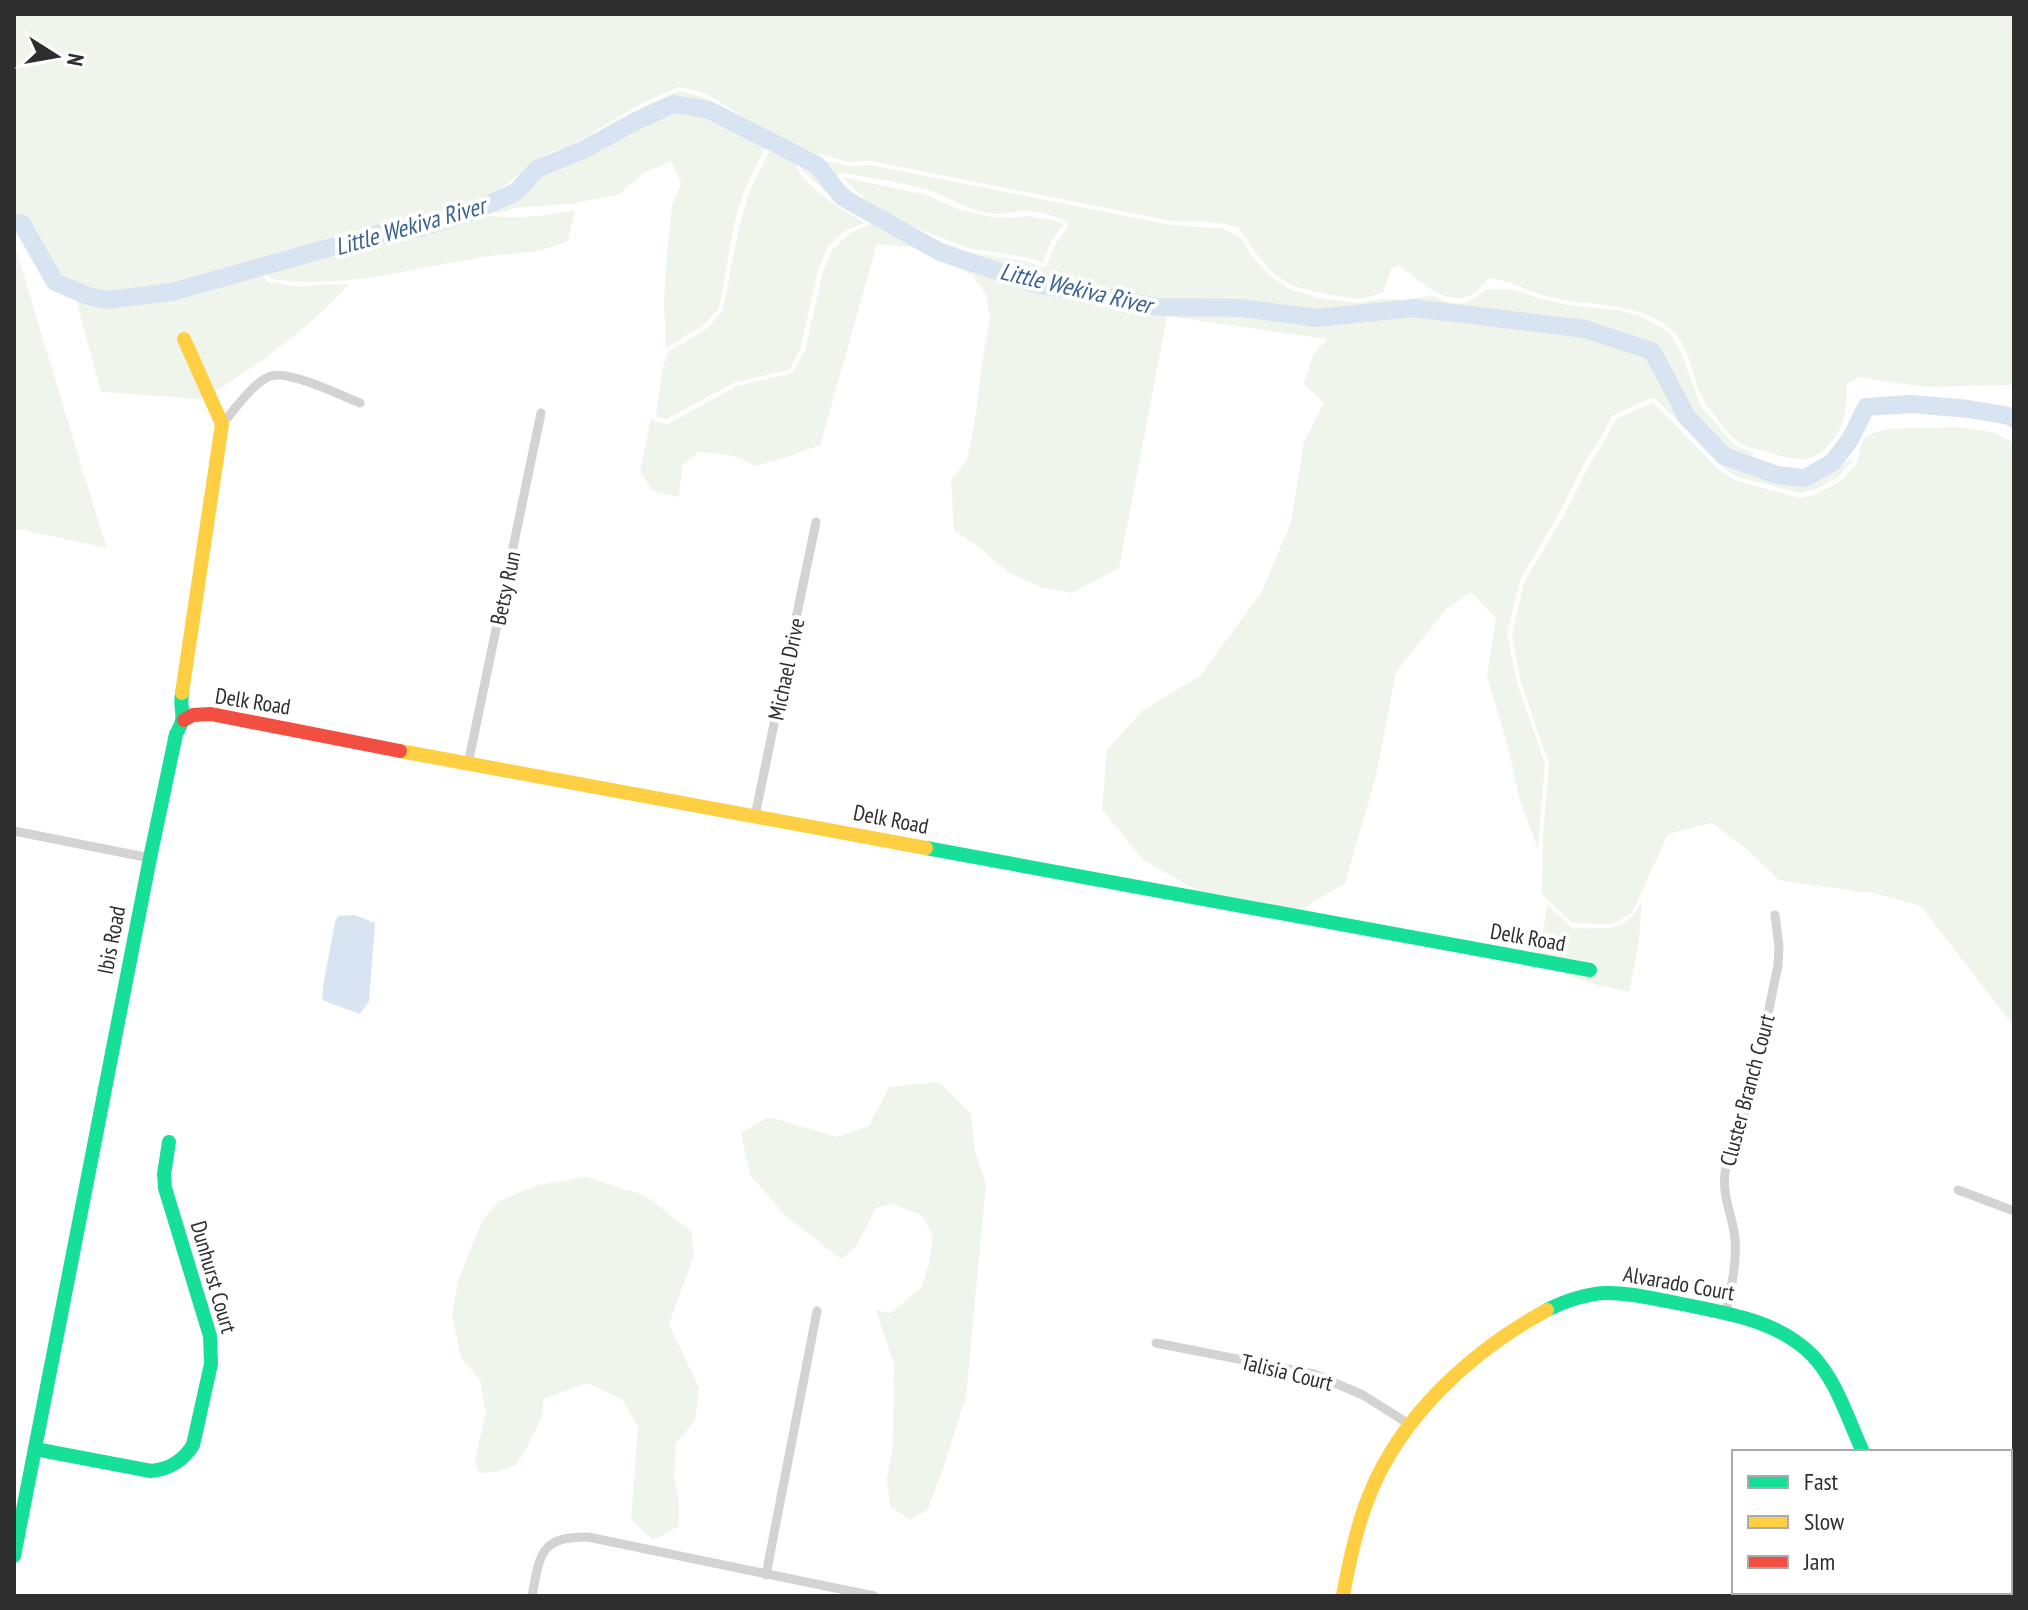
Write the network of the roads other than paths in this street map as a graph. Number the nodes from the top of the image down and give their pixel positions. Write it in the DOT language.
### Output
graph roads {
  1 [pos="184,339"];
  2 [pos="360,403"];
  3 [pos="541,413"];
  4 [pos="222,424"];
  5 [pos="816,522"];
  6 [pos="184,720"];
  7 [pos="468,764"];
  8 [pos="755,816"];
  9 [pos="14,831"];
  10 [pos="150,858"];
  11 [pos="1775,915"];
  12 [pos="1590,970"];
  13 [pos="169,1142"];
  14 [pos="1958,1190"];
  15 [pos="2014,1211"];
  16 [pos="817,1311"];
  17 [pos="1726,1312"];
  18 [pos="1156,1343"];
  19 [pos="1409,1424"];
  20 [pos="35,1449"];
  21 [pos="1862,1450"];
  22 [pos="14,1556"];
  23 [pos="766,1575"];
  24 [pos="532,1596"];
  25 [pos="874,1596"];
  26 [pos="1343,1596"];
  1 -- 4 [label="street"];
  2 -- 4 [label="street"];
  3 -- 7 [label="street, Betsy Run"];
  4 -- 6 [label="street, Ibis Road"];
  5 -- 8 [label="street, Michael Drive"];
  6 -- 7 [label="street, Delk Road"];
  6 -- 10 [label="street, Ibis Road"];
  7 -- 8 [label="street, Delk Road"];
  8 -- 12 [label="street, Delk Road"];
  9 -- 10 [label="street"];
  10 -- 20 [label="street, Ibis Road"];
  11 -- 17 [label="street, Cluster Branch Court"];
  13 -- 20 [label="street, Dunhurst Court"];
  14 -- 15 [label="street"];
  16 -- 23 [label="street"];
  17 -- 19 [label="street, Alvarado Court"];
  17 -- 21 [label="street, Alvarado Court"];
  18 -- 19 [label="street, Talisia Court"];
  19 -- 26 [label="street, Alvarado Court"];
  20 -- 22 [label="street, Ibis Road"];
  23 -- 24 [label="street"];
  23 -- 25 [label="street"];
}
